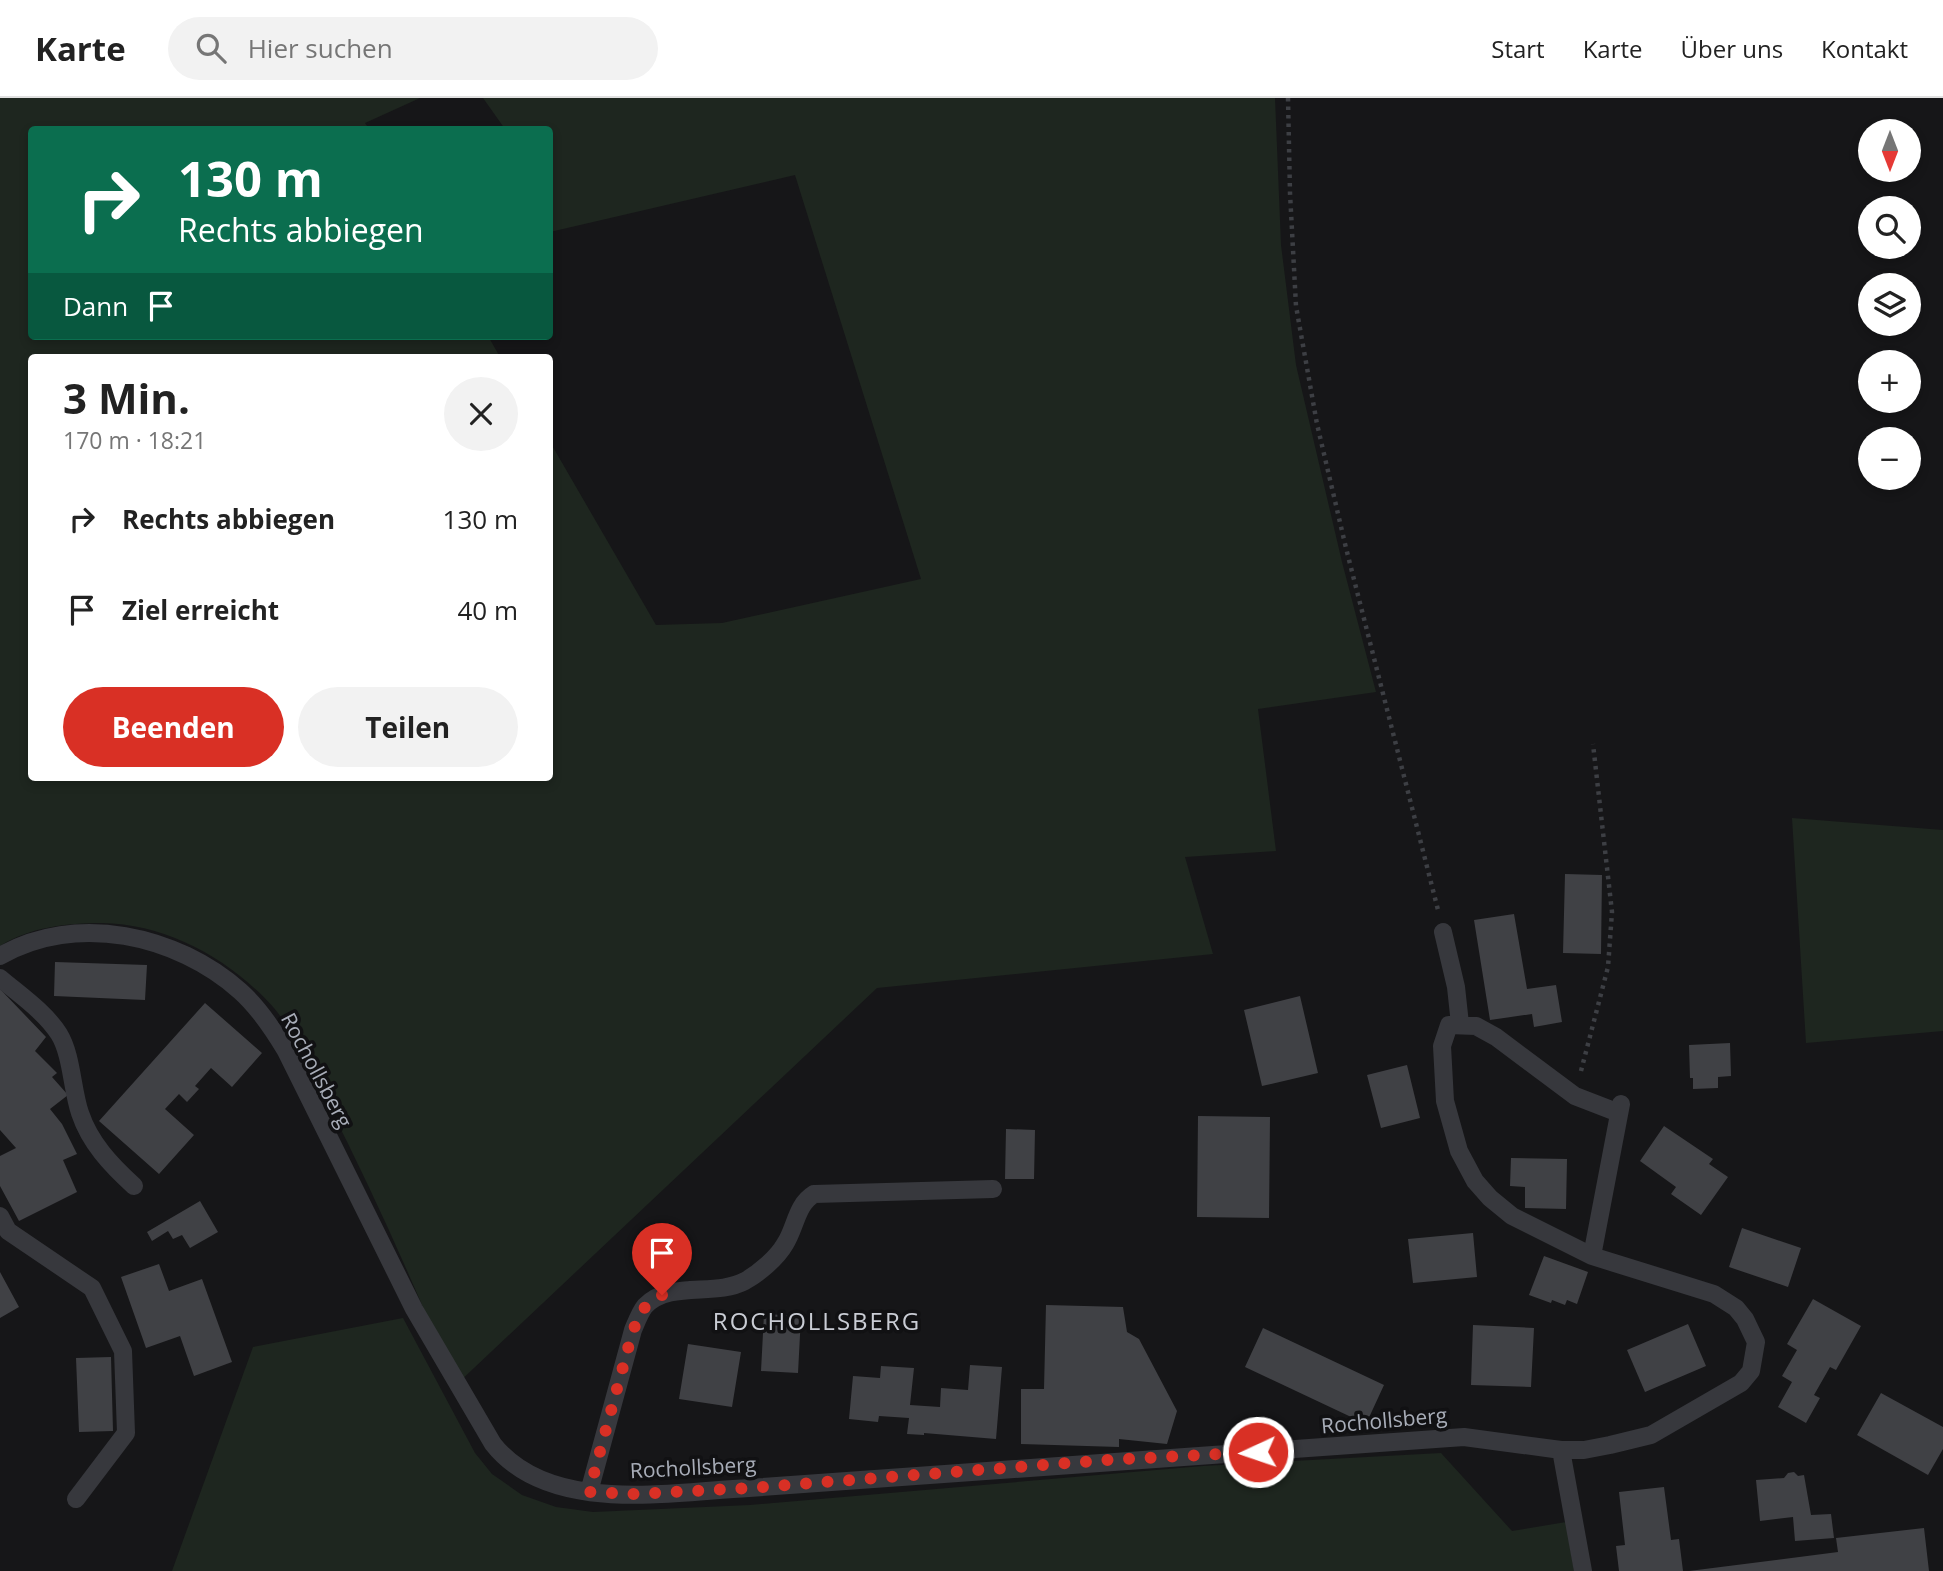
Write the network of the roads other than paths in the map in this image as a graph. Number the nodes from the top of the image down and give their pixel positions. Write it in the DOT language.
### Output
graph roads {
  1 [pos="1443,932"];
  2 [pos="0,956"];
  3 [pos="0,978"];
  4 [pos="1461,1024"];
  5 [pos="134,1186"];
  6 [pos="993,1189"];
  7 [pos="0,1216"];
  8 [pos="1592,1256"];
  9 [pos="1561,1450"];
  10 [pos="589,1492"];
  11 [pos="76,1499"];
  12 [pos="1583,1571"];
  1 -- 4 [label="lane"];
  2 -- 10 [label="lane, Rochollsberg"];
  3 -- 5 [label="lane"];
  4 -- 8 [label="lane, Rochollsberg"];
  4 -- 8 [label="lane"];
  6 -- 10 [label="lane"];
  7 -- 11 [label="lane"];
  8 -- 9 [label="lane, Rochollsberg"];
  9 -- 10 [label="lane, Rochollsberg"];
  9 -- 12 [label="lane"];
}
